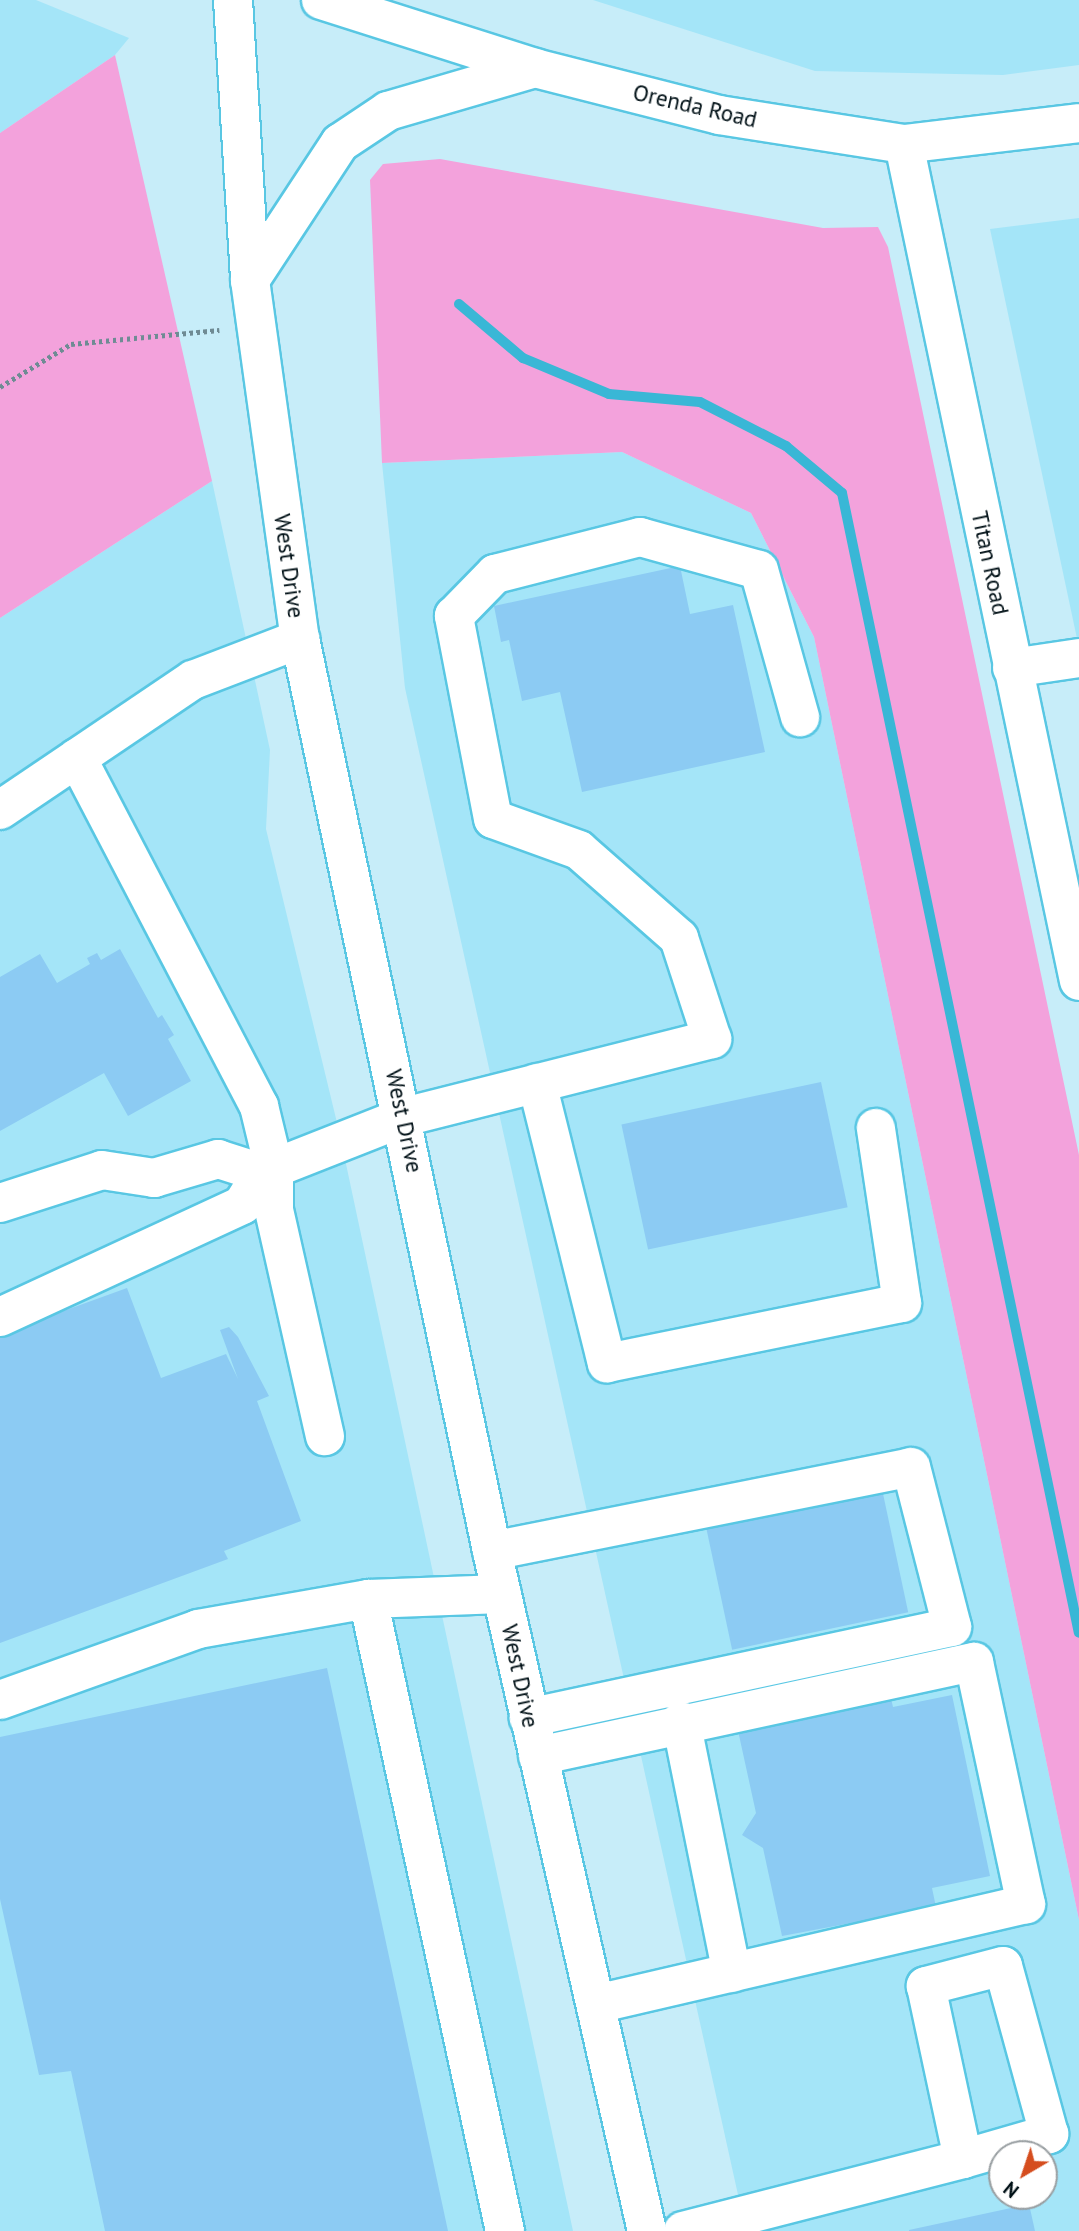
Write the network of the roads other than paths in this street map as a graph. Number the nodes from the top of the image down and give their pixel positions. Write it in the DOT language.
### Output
graph roads {
  1 [pos="233,0"];
  2 [pos="321,0"];
  3 [pos="535,68"];
  4 [pos="1079,122"];
  5 [pos="904,144"];
  6 [pos="250,280"];
  7 [pos="300,639"];
  8 [pos="1079,658"];
  9 [pos="1012,668"];
  10 [pos="800,717"];
  11 [pos="77,758"];
  12 [pos="0,810"];
  13 [pos="1079,981"];
  14 [pos="537,1083"];
  15 [pos="404,1116"];
  16 [pos="876,1128"];
  17 [pos="268,1171"];
  18 [pos="0,1203"];
  19 [pos="0,1318"];
  20 [pos="325,1436"];
  21 [pos="492,1551"];
  22 [pos="502,1594"];
  23 [pos="368,1599"];
  24 [pos="0,1700"];
  25 [pos="529,1718"];
  26 [pos="681,1721"];
  27 [pos="537,1756"];
  28 [pos="732,1973"];
  29 [pos="597,2004"];
  30 [pos="962,2159"];
  31 [pos="505,2231"];
  32 [pos="646,2231"];
  33 [pos="683,2231"];
  1 -- 6 [label="street, West Drive"];
  2 -- 3 [label="street, Orenda Road"];
  3 -- 5 [label="street, Orenda Road"];
  3 -- 6 [label="street"];
  4 -- 5 [label="street, Orenda Road"];
  5 -- 9 [label="street, Titan Road"];
  6 -- 7 [label="street, West Drive"];
  7 -- 11 [label="street"];
  7 -- 15 [label="street, West Drive"];
  8 -- 9 [label="street"];
  9 -- 13 [label="street, Titan Road"];
  10 -- 14 [label="street"];
  11 -- 12 [label="street"];
  11 -- 17 [label="street"];
  14 -- 15 [label="street"];
  14 -- 16 [label="street"];
  15 -- 17 [label="street"];
  15 -- 21 [label="street, West Drive"];
  17 -- 18 [label="street"];
  17 -- 19 [label="street"];
  17 -- 20 [label="street"];
  21 -- 22 [label="street, West Drive"];
  21 -- 25 [label="street"];
  22 -- 23 [label="street"];
  22 -- 25 [label="street, West Drive"];
  23 -- 24 [label="street"];
  23 -- 31 [label="street"];
  25 -- 27 [label="street, West Drive"];
  26 -- 27 [label="street"];
  26 -- 28 [label="street"];
  26 -- 28 [label="street"];
  27 -- 29 [label="street, West Drive"];
  28 -- 29 [label="street"];
  29 -- 32 [label="street, West Drive"];
  30 -- 30 [label="street"];
  30 -- 33 [label="street"];
}
